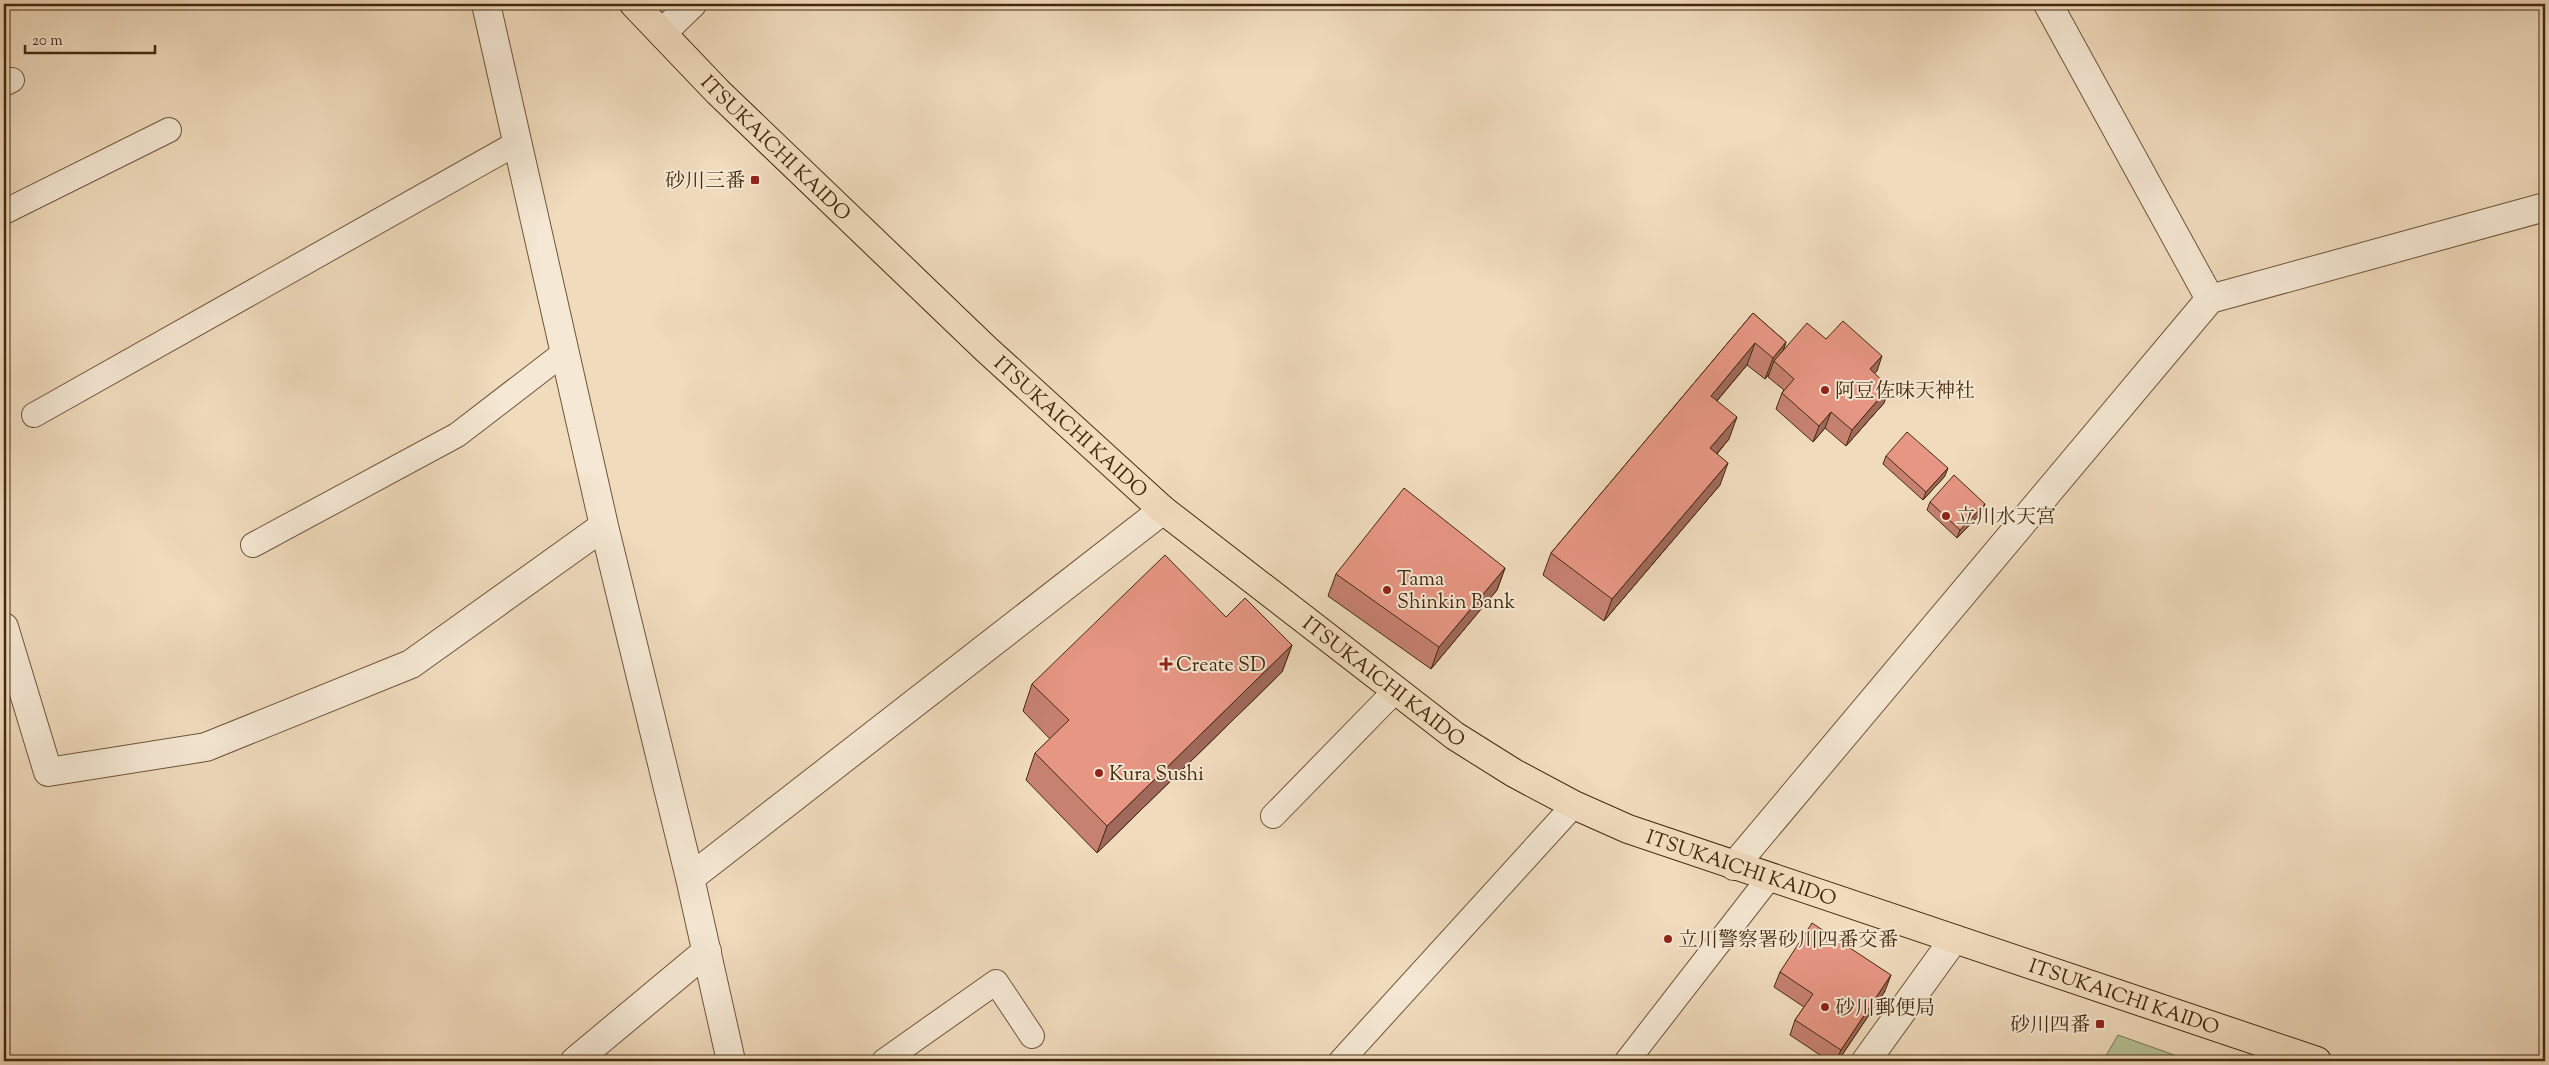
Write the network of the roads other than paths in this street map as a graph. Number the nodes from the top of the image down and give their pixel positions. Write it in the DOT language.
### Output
graph roads {
  1 [pos="486,4"];
  2 [pos="634,4"];
  3 [pos="692,4"];
  4 [pos="2048,4"];
  5 [pos="662,33"];
  6 [pos="170,130"];
  7 [pos="518,143"];
  8 [pos="2545,206"];
  9 [pos="4,212"];
  10 [pos="2210,298"];
  11 [pos="565,352"];
  12 [pos="34,415"];
  13 [pos="1163,510"];
  14 [pos="604,526"];
  15 [pos="253,545"];
  16 [pos="4,627"];
  17 [pos="1396,690"];
  18 [pos="1574,805"];
  19 [pos="1273,816"];
  20 [pos="1734,866"];
  21 [pos="690,878"];
  22 [pos="1770,878"];
  23 [pos="1954,939"];
  24 [pos="707,951"];
  25 [pos="1032,1036"];
  26 [pos="575,1061"];
  27 [pos="731,1061"];
  28 [pos="884,1061"];
  29 [pos="1341,1061"];
  30 [pos="1627,1061"];
  31 [pos="1866,1061"];
  32 [pos="2317,1061"];
  1 -- 7 [label="street"];
  2 -- 5 [label="main road, ITSUKAICHI KAIDO"];
  3 -- 5 [label="street"];
  4 -- 10 [label="street"];
  5 -- 13 [label="main road, ITSUKAICHI KAIDO"];
  6 -- 9 [label="lane"];
  7 -- 11 [label="street"];
  7 -- 12 [label="lane"];
  8 -- 10 [label="street"];
  10 -- 20 [label="street"];
  11 -- 14 [label="street"];
  11 -- 15 [label="lane"];
  13 -- 17 [label="main road, ITSUKAICHI KAIDO"];
  13 -- 21 [label="street"];
  14 -- 16 [label="street"];
  14 -- 21 [label="street"];
  17 -- 18 [label="main road, ITSUKAICHI KAIDO"];
  17 -- 19 [label="lane"];
  18 -- 20 [label="main road, ITSUKAICHI KAIDO"];
  18 -- 29 [label="lane"];
  20 -- 22 [label="main road, ITSUKAICHI KAIDO"];
  21 -- 24 [label="street"];
  22 -- 23 [label="main road, ITSUKAICHI KAIDO"];
  22 -- 30 [label="lane"];
  23 -- 31 [label="street"];
  23 -- 32 [label="main road, ITSUKAICHI KAIDO"];
  24 -- 26 [label="street"];
  24 -- 27 [label="street"];
  25 -- 28 [label="lane"];
}
